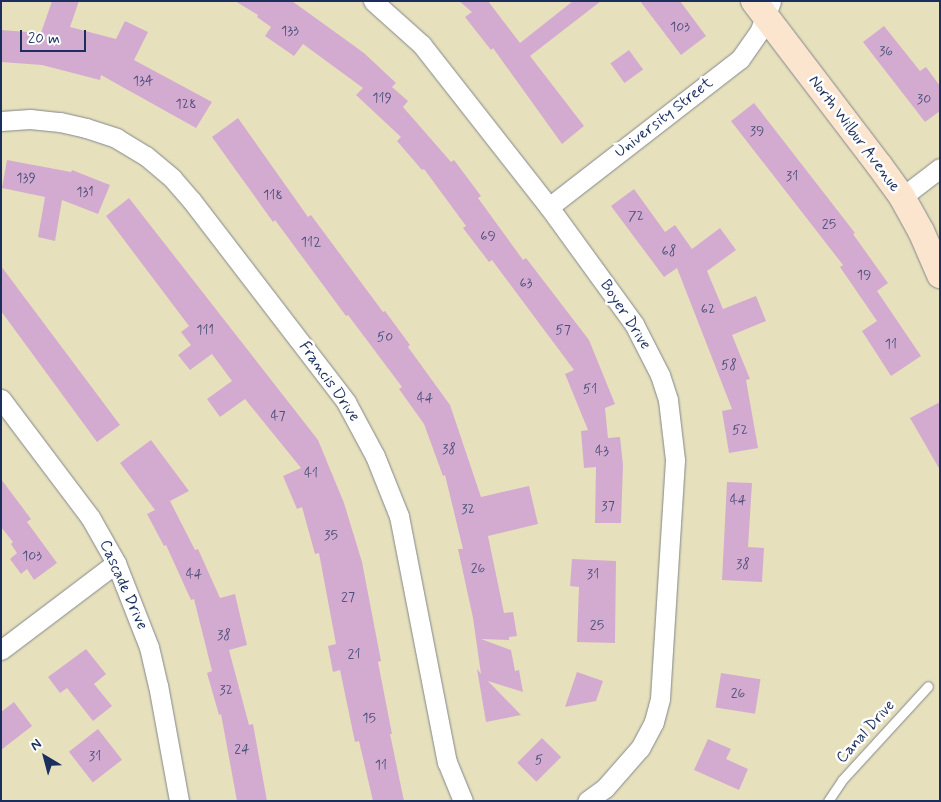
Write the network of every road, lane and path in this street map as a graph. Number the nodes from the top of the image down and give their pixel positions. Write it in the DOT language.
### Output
graph roads {
  1 [pos="373,1"];
  2 [pos="763,7"];
  3 [pos="1,121"];
  4 [pos="940,168"];
  5 [pos="902,197"];
  6 [pos="549,206"];
  7 [pos="940,275"];
  8 [pos="1,399"];
  9 [pos="116,563"];
  10 [pos="1,650"];
  11 [pos="928,686"];
  12 [pos="179,801"];
  13 [pos="463,801"];
  14 [pos="587,801"];
  15 [pos="828,801"];
  1 -- 6 [label="street, Boyer Drive"];
  2 -- 5 [label="main road, North Wilbur Avenue"];
  2 -- 6 [label="street, University Street"];
  3 -- 13 [label="street, Francis Drive"];
  4 -- 5 [label="street"];
  5 -- 7 [label="main road, North Wilbur Avenue"];
  6 -- 14 [label="street, Boyer Drive"];
  8 -- 9 [label="street, Cascade Drive"];
  9 -- 10 [label="street"];
  9 -- 12 [label="street, Cascade Drive"];
  11 -- 15 [label="lane, Canal Drive"];
}
